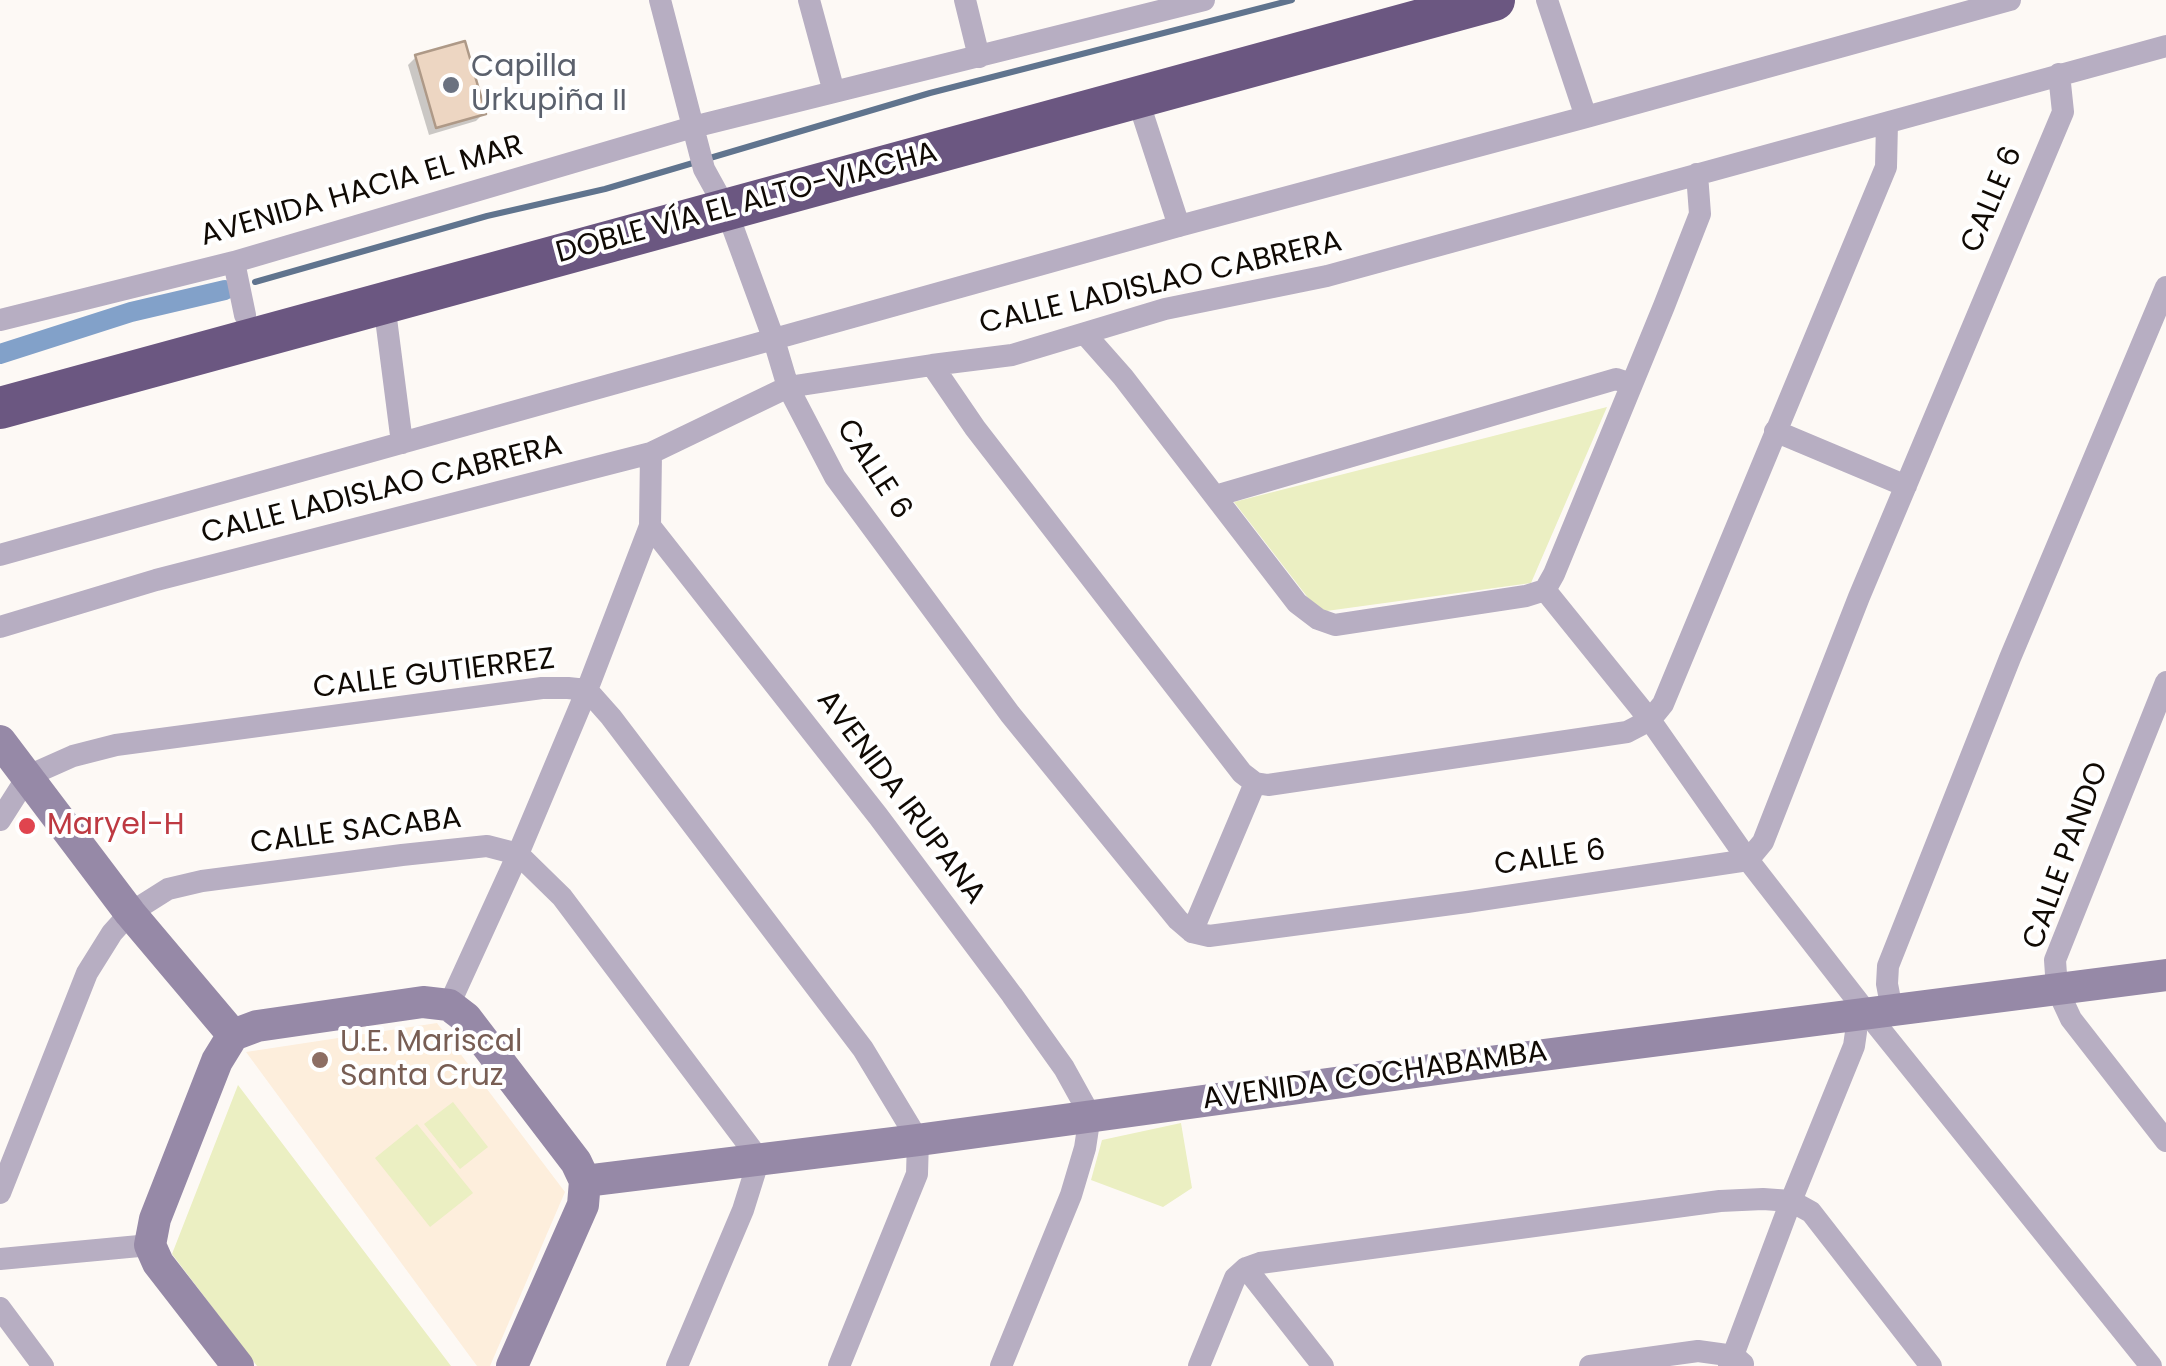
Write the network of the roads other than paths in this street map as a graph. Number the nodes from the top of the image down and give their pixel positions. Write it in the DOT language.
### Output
graph roads {
  1 [pos="660,0"];
  2 [pos="809,0"];
  3 [pos="966,0"];
  4 [pos="1204,0"];
  5 [pos="1394,0"];
  6 [pos="1494,0"];
  7 [pos="1547,0"];
  8 [pos="2007,0"];
  9 [pos="1135,9"];
  10 [pos="2166,46"];
  11 [pos="979,57"];
  12 [pos="2059,74"];
  13 [pos="834,92"];
  14 [pos="1137,98"];
  15 [pos="1586,117"];
  16 [pos="1888,123"];
  17 [pos="707,168"];
  18 [pos="1697,174"];
  19 [pos="1179,226"];
  20 [pos="234,262"];
  21 [pos="384,303"];
  22 [pos="2163,305"];
  23 [pos="245,315"];
  24 [pos="0,320"];
  25 [pos="1085,334"];
  26 [pos="774,340"];
  27 [pos="932,365"];
  28 [pos="0,382"];
  29 [pos="1631,384"];
  30 [pos="788,387"];
  31 [pos="0,408"];
  32 [pos="1775,432"];
  33 [pos="402,443"];
  34 [pos="651,453"];
  35 [pos="1906,486"];
  36 [pos="1215,496"];
  37 [pos="650,526"];
  38 [pos="0,555"];
  39 [pos="1545,590"];
  40 [pos="0,627"];
  41 [pos="2166,682"];
  42 [pos="587,690"];
  43 [pos="1650,720"];
  44 [pos="0,740"];
  45 [pos="28,776"];
  46 [pos="1255,783"];
  47 [pos="0,820"];
  48 [pos="518,854"];
  49 [pos="1748,860"];
  50 [pos="130,913"];
  51 [pos="1192,932"];
  52 [pos="2166,975"];
  53 [pos="2056,989"];
  54 [pos="449,1004"];
  55 [pos="1870,1012"];
  56 [pos="233,1036"];
  57 [pos="1090,1115"];
  58 [pos="918,1140"];
  59 [pos="2166,1140"];
  60 [pos="759,1158"];
  61 [pos="584,1182"];
  62 [pos="0,1192"];
  63 [pos="1791,1201"];
  64 [pos="150,1245"];
  65 [pos="0,1259"];
  66 [pos="1246,1268"];
  67 [pos="0,1308"];
  68 [pos="1736,1363"];
  69 [pos="42,1366"];
  70 [pos="238,1366"];
  71 [pos="512,1366"];
  72 [pos="677,1366"];
  73 [pos="839,1366"];
  74 [pos="1002,1366"];
  75 [pos="1199,1366"];
  76 [pos="1323,1366"];
  77 [pos="1590,1366"];
  78 [pos="1931,1366"];
  79 [pos="2151,1366"];
  1 -- 17 [label="street, CALLE 6"];
  2 -- 13 [label="street"];
  3 -- 11 [label="street"];
  4 -- 9 [label="street, AVENIDA HACIA EL MAR"];
  5 -- 17 [label="highway, DOBLE VÍA EL ALTO-VIACHA"];
  6 -- 14 [label="highway, DOBLE VÍA EL ALTO-VIACHA"];
  7 -- 15 [label="street"];
  8 -- 15 [label="street"];
  9 -- 11 [label="street, AVENIDA HACIA EL MAR"];
  10 -- 12 [label="street, CALLE LADISLAO CABRERA"];
  11 -- 13 [label="street, AVENIDA HACIA EL MAR"];
  12 -- 16 [label="street, CALLE LADISLAO CABRERA"];
  12 -- 35 [label="street, CALLE 6"];
  13 -- 17 [label="street, AVENIDA HACIA EL MAR"];
  14 -- 17 [label="highway, DOBLE VÍA EL ALTO-VIACHA"];
  14 -- 19 [label="street"];
  15 -- 19 [label="street"];
  16 -- 18 [label="street, CALLE LADISLAO CABRERA"];
  16 -- 32 [label="street"];
  17 -- 20 [label="street, AVENIDA HACIA EL MAR"];
  17 -- 21 [label="highway, DOBLE VÍA EL ALTO-VIACHA"];
  17 -- 23 [label="highway, DOBLE VÍA EL ALTO-VIACHA"];
  17 -- 26 [label="street, CALLE 6"];
  18 -- 25 [label="street, CALLE LADISLAO CABRERA"];
  18 -- 29 [label="street"];
  19 -- 26 [label="street"];
  20 -- 23 [label="street"];
  20 -- 24 [label="street, AVENIDA HACIA EL MAR"];
  21 -- 31 [label="highway, DOBLE VÍA EL ALTO-VIACHA"];
  21 -- 33 [label="street"];
  22 -- 55 [label="street"];
  23 -- 28 [label="highway, DOBLE VÍA EL ALTO-VIACHA"];
  25 -- 27 [label="street, CALLE LADISLAO CABRERA"];
  25 -- 36 [label="street"];
  26 -- 30 [label="street, CALLE 6"];
  26 -- 33 [label="street"];
  27 -- 30 [label="street, CALLE LADISLAO CABRERA"];
  27 -- 46 [label="street"];
  29 -- 36 [label="street"];
  29 -- 39 [label="street"];
  30 -- 34 [label="street, CALLE LADISLAO CABRERA"];
  30 -- 51 [label="street, CALLE 6"];
  32 -- 35 [label="street"];
  32 -- 43 [label="street"];
  33 -- 38 [label="street"];
  34 -- 37 [label="street"];
  34 -- 40 [label="street, CALLE LADISLAO CABRERA"];
  35 -- 49 [label="street, CALLE 6"];
  36 -- 39 [label="street"];
  37 -- 42 [label="street"];
  37 -- 57 [label="street, AVENIDA IRUPANA"];
  39 -- 43 [label="street"];
  41 -- 53 [label="street, CALLE PANDO"];
  42 -- 45 [label="street, CALLE GUTIERREZ"];
  42 -- 48 [label="street"];
  42 -- 58 [label="street, CALLE GUTIERREZ"];
  43 -- 46 [label="street"];
  43 -- 49 [label="street"];
  44 -- 45 [label="street"];
  45 -- 47 [label="street"];
  45 -- 50 [label="street"];
  46 -- 51 [label="street"];
  48 -- 50 [label="street, CALLE SACABA"];
  48 -- 54 [label="street"];
  48 -- 60 [label="street"];
  49 -- 51 [label="street, CALLE 6"];
  49 -- 55 [label="street"];
  50 -- 56 [label="street"];
  50 -- 62 [label="street, CALLE SACABA"];
  52 -- 53 [label="street, AVENIDA COCHABAMBA"];
  53 -- 55 [label="street, AVENIDA COCHABAMBA"];
  53 -- 59 [label="street, CALLE PANDO"];
  54 -- 56 [label="street"];
  54 -- 61 [label="street"];
  55 -- 57 [label="street, AVENIDA COCHABAMBA"];
  55 -- 63 [label="street"];
  55 -- 79 [label="street"];
  56 -- 64 [label="street"];
  57 -- 58 [label="street, AVENIDA COCHABAMBA"];
  57 -- 74 [label="street"];
  58 -- 60 [label="street, AVENIDA COCHABAMBA"];
  58 -- 73 [label="street"];
  60 -- 61 [label="street, AVENIDA COCHABAMBA"];
  60 -- 72 [label="street"];
  61 -- 71 [label="street"];
  63 -- 66 [label="street"];
  63 -- 68 [label="street"];
  63 -- 78 [label="street"];
  64 -- 65 [label="street"];
  64 -- 70 [label="street"];
  66 -- 75 [label="street"];
  66 -- 76 [label="street"];
  67 -- 69 [label="street"];
  68 -- 77 [label="street"];
}
